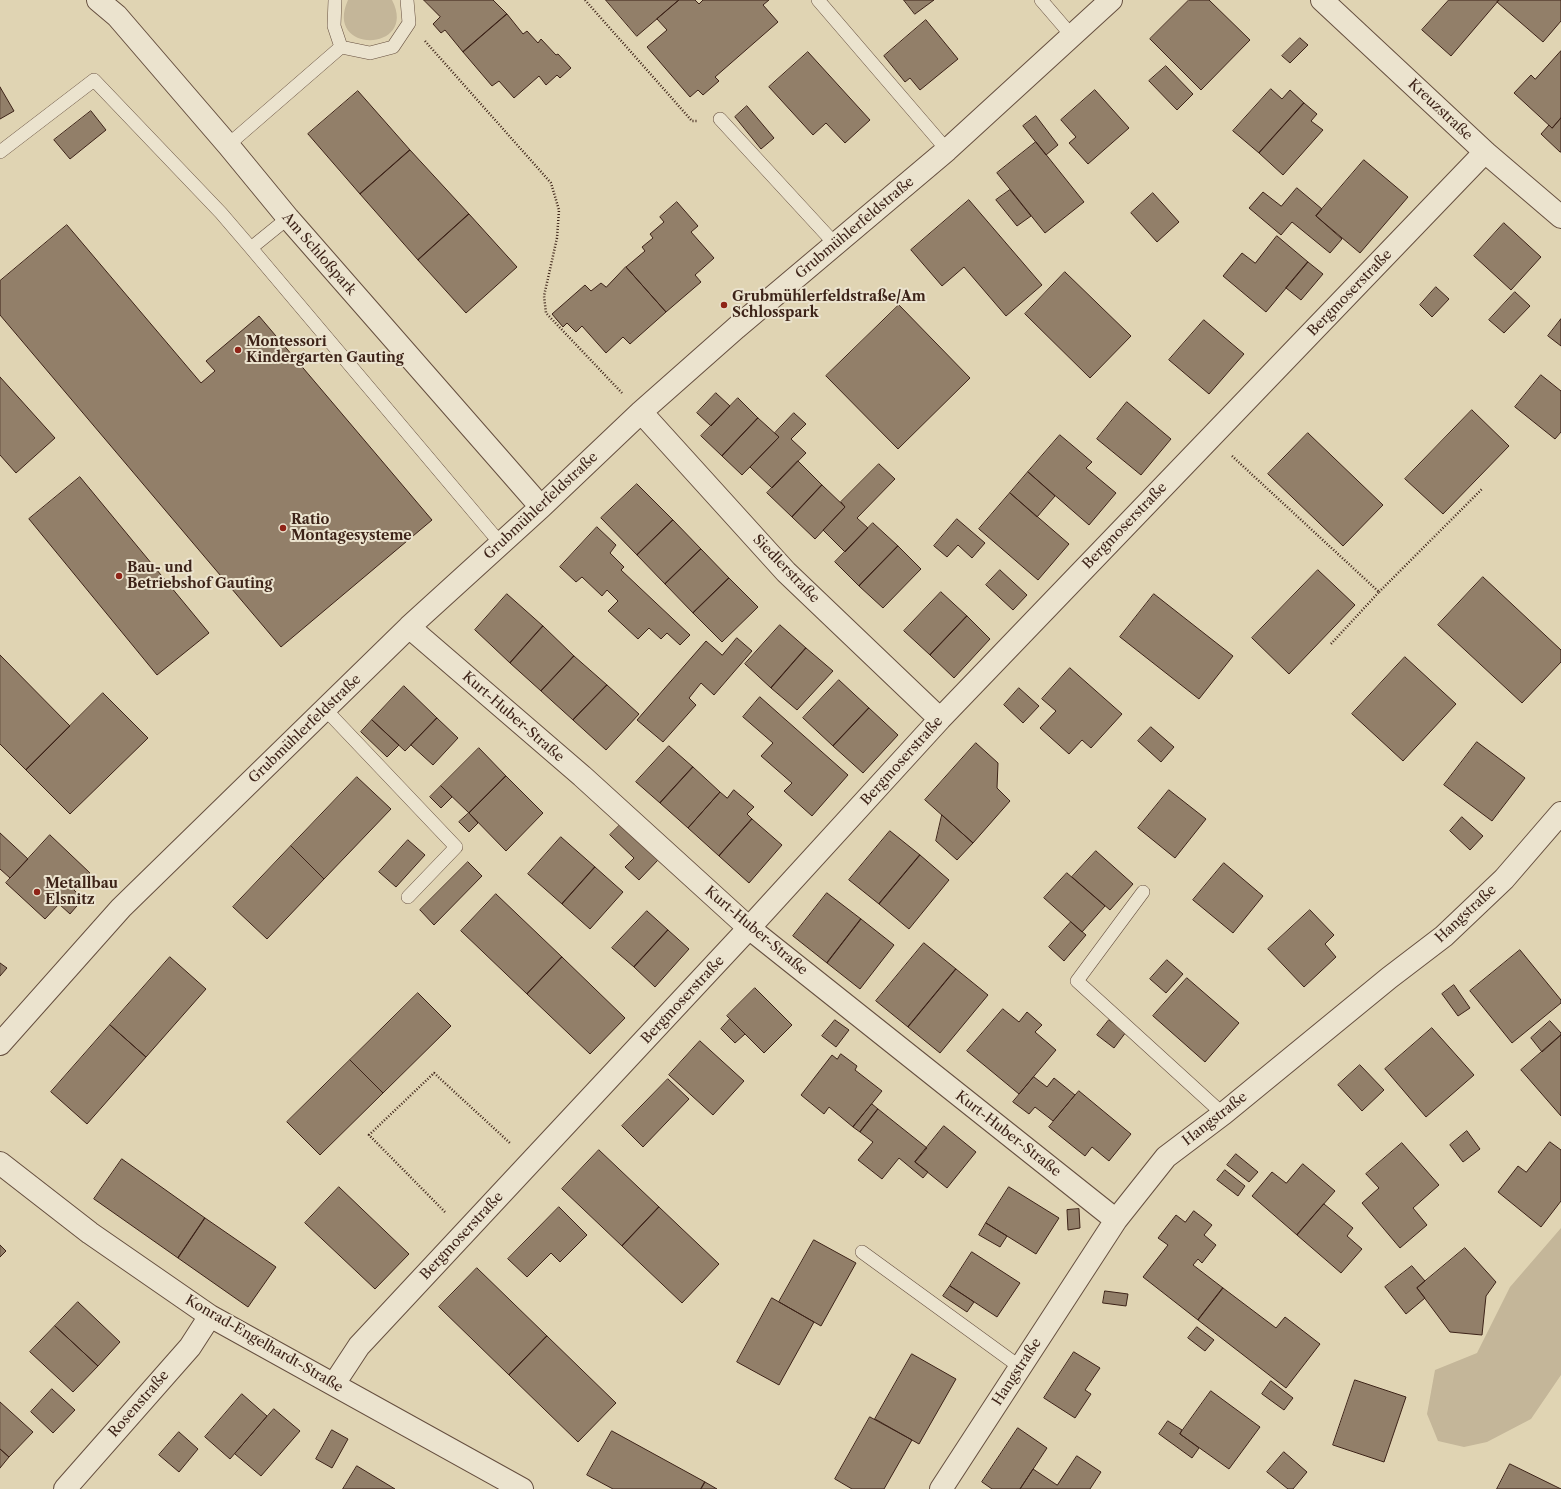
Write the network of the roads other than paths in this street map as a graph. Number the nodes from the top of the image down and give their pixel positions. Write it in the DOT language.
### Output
graph roads {
  1 [pos="98,0"];
  2 [pos="335,0"];
  3 [pos="407,0"];
  4 [pos="818,0"];
  5 [pos="1042,0"];
  6 [pos="1111,0"];
  7 [pos="1322,0"];
  8 [pos="1072,36"];
  9 [pos="341,47"];
  10 [pos="720,119"];
  11 [pos="228,145"];
  12 [pos="947,150"];
  13 [pos="0,152"];
  14 [pos="1485,152"];
  15 [pos="1561,217"];
  16 [pos="288,218"];
  17 [pos="836,245"];
  18 [pos="251,248"];
  19 [pos="641,412"];
  20 [pos="541,507"];
  21 [pos="501,544"];
  22 [pos="409,627"];
  23 [pos="325,709"];
  24 [pos="940,719"];
  25 [pos="1561,813"];
  26 [pos="1143,892"];
  27 [pos="408,897"];
  28 [pos="749,928"];
  29 [pos="0,1044"];
  30 [pos="1223,1114"];
  31 [pos="0,1163"];
  32 [pos="1116,1220"];
  33 [pos="862,1252"];
  34 [pos="210,1316"];
  35 [pos="1020,1367"];
  36 [pos="334,1384"];
  37 [pos="494,1482"];
  38 [pos="65,1489"];
  39 [pos="522,1489"];
  40 [pos="941,1489"];
  1 -- 11 [label="street, Am Schloßpark"];
  2 -- 9 [label="lane"];
  3 -- 9 [label="lane"];
  4 -- 12 [label="lane"];
  5 -- 8 [label="lane"];
  6 -- 8 [label="street, Grubmühlerfeldstraße"];
  7 -- 14 [label="street, Kreuzstraße"];
  8 -- 12 [label="street, Grubmühlerfeldstraße"];
  9 -- 11 [label="lane"];
  10 -- 17 [label="lane"];
  11 -- 16 [label="street, Am Schloßpark"];
  12 -- 17 [label="street, Grubmühlerfeldstraße"];
  13 -- 18 [label="lane"];
  14 -- 15 [label="street, Kreuzstraße"];
  14 -- 24 [label="street, Bergmoserstraße"];
  16 -- 18 [label="lane"];
  16 -- 20 [label="street, Am Schloßpark"];
  17 -- 19 [label="street, Grubmühlerfeldstraße"];
  18 -- 21 [label="lane"];
  19 -- 20 [label="street, Grubmühlerfeldstraße"];
  19 -- 24 [label="street, Siedlerstraße"];
  20 -- 21 [label="street, Grubmühlerfeldstraße"];
  21 -- 22 [label="street, Grubmühlerfeldstraße"];
  22 -- 23 [label="street, Grubmühlerfeldstraße"];
  22 -- 28 [label="street, Kurt-Huber-Straße"];
  23 -- 27 [label="lane"];
  23 -- 29 [label="street, Grubmühlerfeldstraße"];
  24 -- 28 [label="street, Bergmoserstraße"];
  25 -- 30 [label="street, Hangstraße"];
  26 -- 30 [label="lane"];
  28 -- 32 [label="street, Kurt-Huber-Straße"];
  28 -- 36 [label="street, Bergmoserstraße"];
  30 -- 32 [label="street, Hangstraße"];
  31 -- 34 [label="street, Konrad-Engelhardt-Straße"];
  32 -- 35 [label="street, Hangstraße"];
  33 -- 35 [label="lane"];
  34 -- 36 [label="street, Konrad-Engelhardt-Straße"];
  34 -- 38 [label="street, Rosenstraße"];
  35 -- 40 [label="street, Hangstraße"];
  36 -- 37 [label="street, Konrad-Engelhardt-Straße"];
  37 -- 39 [label="street, Konrad-Engelhardt-Straße"];
}
